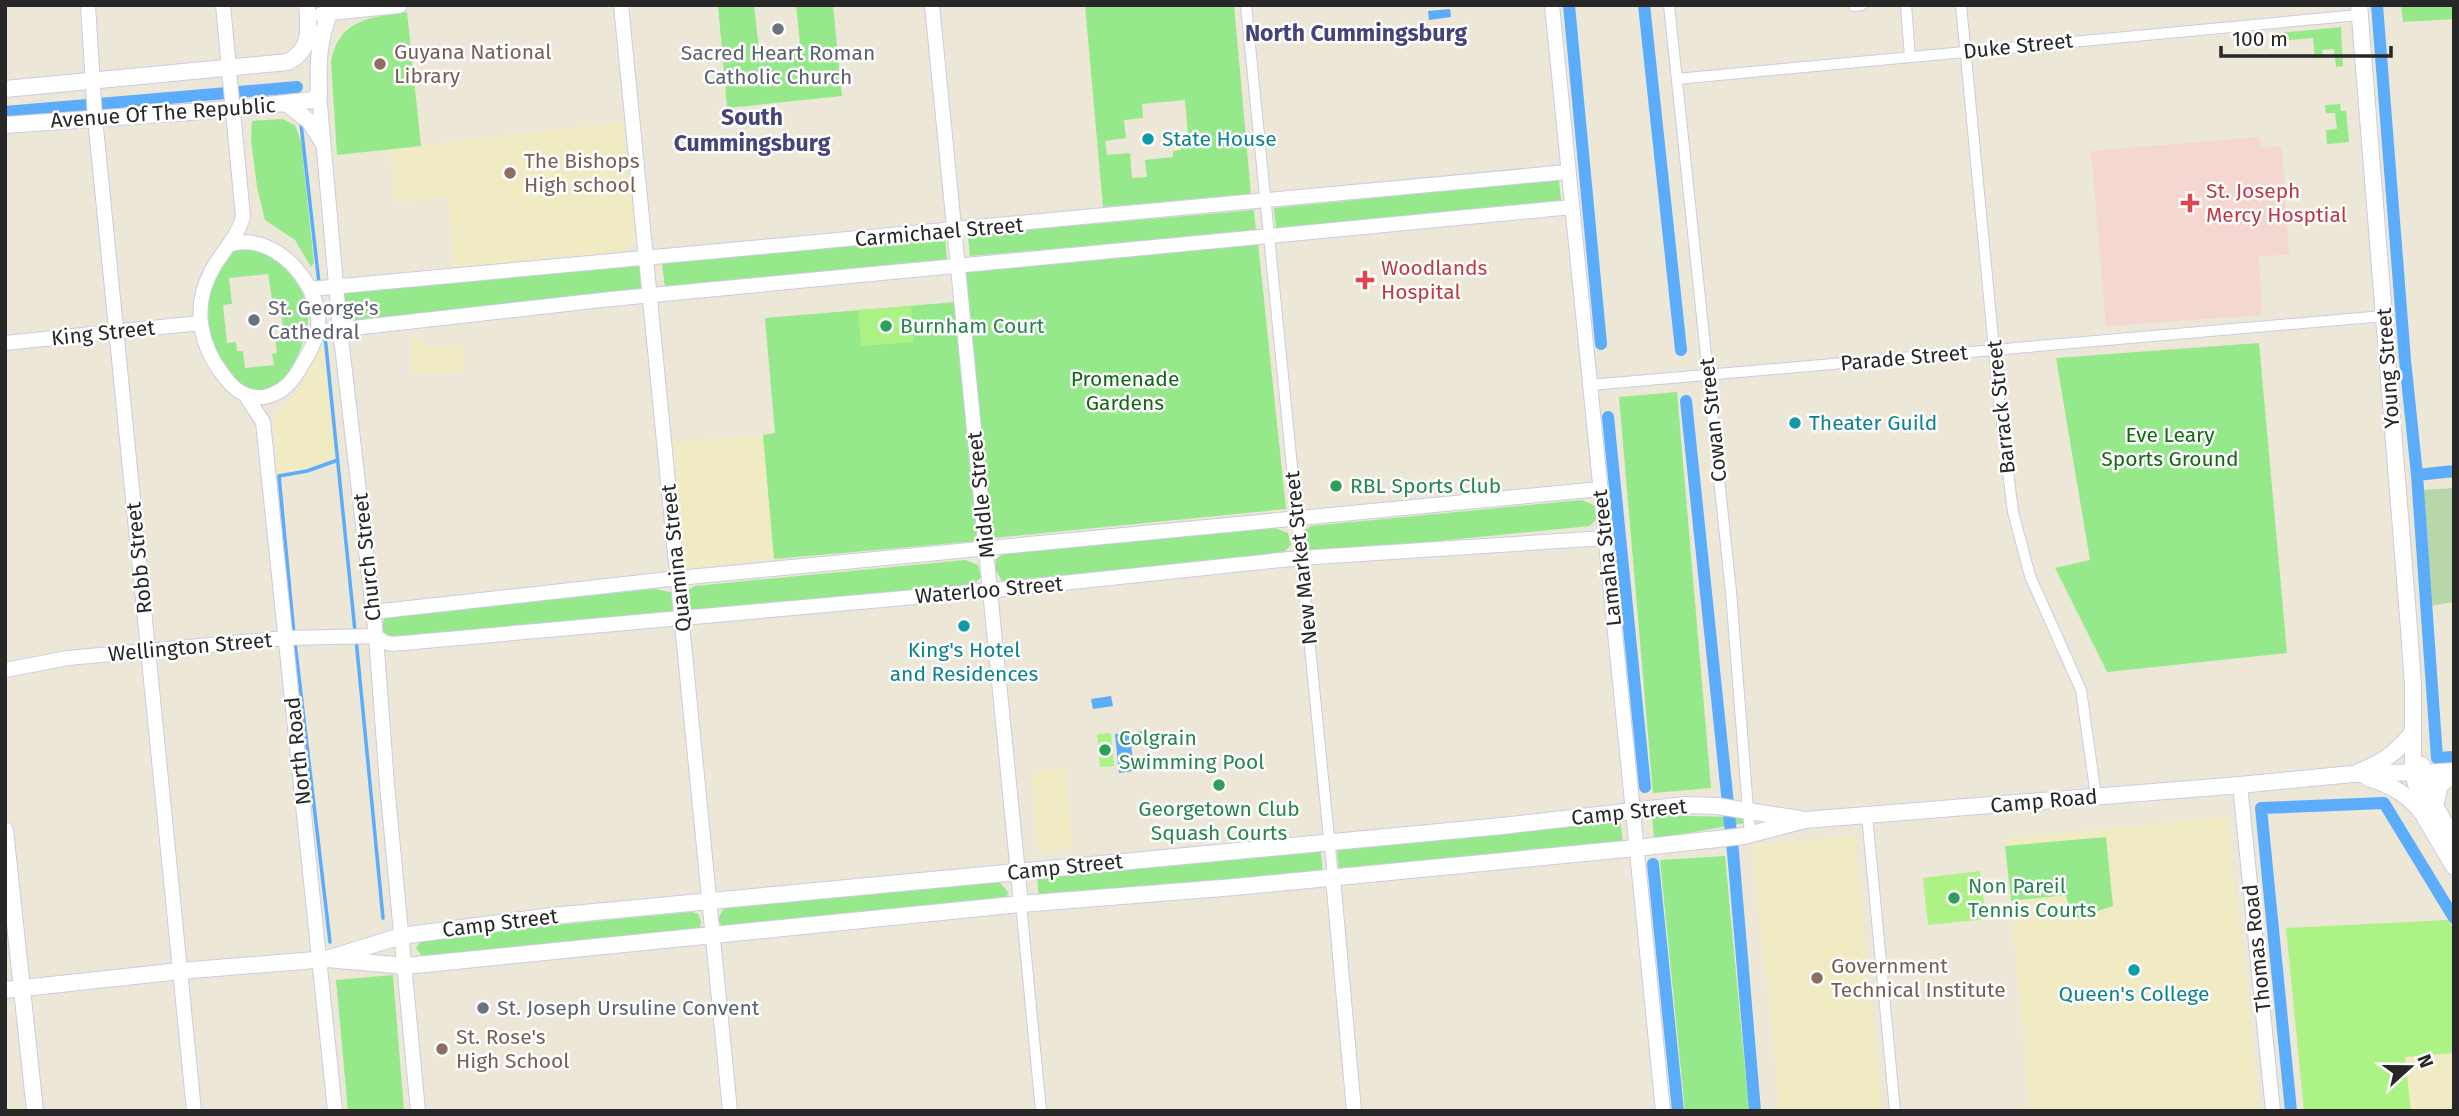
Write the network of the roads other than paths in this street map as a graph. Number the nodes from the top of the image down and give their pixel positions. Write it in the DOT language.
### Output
graph roads {
  1 [pos="88,5"];
  2 [pos="223,5"];
  3 [pos="399,5"];
  4 [pos="621,5"];
  5 [pos="932,5"];
  6 [pos="1245,5"];
  7 [pos="1552,5"];
  8 [pos="1669,5"];
  9 [pos="1906,5"];
  10 [pos="1961,5"];
  11 [pos="331,9"];
  12 [pos="2359,10"];
  13 [pos="307,13"];
  14 [pos="1964,52"];
  15 [pos="1910,57"];
  16 [pos="294,58"];
  17 [pos="229,72"];
  18 [pos="1677,79"];
  19 [pos="319,86"];
  20 [pos="93,87"];
  21 [pos="5,89"];
  22 [pos="287,104"];
  23 [pos="232,106"];
  24 [pos="95,113"];
  25 [pos="5,125"];
  26 [pos="322,141"];
  27 [pos="1568,172"];
  28 [pos="1265,201"];
  29 [pos="1572,207"];
  30 [pos="955,230"];
  31 [pos="1269,236"];
  32 [pos="232,244"];
  33 [pos="646,259"];
  34 [pos="959,265"];
  35 [pos="321,289"];
  36 [pos="650,297"];
  37 [pos="2384,316"];
  38 [pos="200,323"];
  39 [pos="327,331"];
  40 [pos="117,333"];
  41 [pos="5,343"];
  42 [pos="1994,350"];
  43 [pos="1708,374"];
  44 [pos="1590,385"];
  45 [pos="246,396"];
  46 [pos="1600,489"];
  47 [pos="1297,519"];
  48 [pos="1605,538"];
  49 [pos="986,549"];
  50 [pos="1300,558"];
  51 [pos="678,578"];
  52 [pos="990,590"];
  53 [pos="373,612"];
  54 [pos="682,616"];
  55 [pos="376,636"];
  56 [pos="286,638"];
  57 [pos="149,652"];
  58 [pos="5,670"];
  59 [pos="2413,732"];
  60 [pos="2419,773"];
  61 [pos="2454,773"];
  62 [pos="2352,774"];
  63 [pos="2241,785"];
  64 [pos="2096,796"];
  65 [pos="1642,809"];
  66 [pos="1744,810"];
  67 [pos="2430,812"];
  68 [pos="1867,815"];
  69 [pos="1805,820"];
  70 [pos="5,830"];
  71 [pos="1747,836"];
  72 [pos="2454,839"];
  73 [pos="1329,841"];
  74 [pos="1647,846"];
  75 [pos="2454,867"];
  76 [pos="1017,872"];
  77 [pos="1333,878"];
  78 [pos="709,901"];
  79 [pos="1021,904"];
  80 [pos="712,935"];
  81 [pos="401,936"];
  82 [pos="323,959"];
  83 [pos="406,966"];
  84 [pos="180,971"];
  85 [pos="14,989"];
  86 [pos="35,1111"];
  87 [pos="194,1111"];
  88 [pos="335,1111"];
  89 [pos="418,1111"];
  90 [pos="730,1111"];
  91 [pos="1041,1111"];
  92 [pos="1354,1111"];
  93 [pos="1663,1111"];
  94 [pos="1895,1111"];
  95 [pos="2273,1111"];
  1 -- 20 [label="street, Robb Street"];
  2 -- 17 [label="street"];
  3 -- 11 [label="main road"];
  4 -- 33 [label="street, Quamina Street"];
  5 -- 30 [label="street, Middle Street"];
  6 -- 28 [label="street, New Market Street"];
  7 -- 27 [label="street, Lamaha Street"];
  8 -- 18 [label="street, Cowan Street"];
  9 -- 15 [label="street"];
  10 -- 14 [label="street, Barrack Street"];
  11 -- 13 [label="main road"];
  11 -- 19 [label="main road, Church Street"];
  12 -- 14 [label="street, Duke Street"];
  12 -- 37 [label="main road, Young Street"];
  13 -- 16 [label="main road"];
  14 -- 15 [label="street, Duke Street"];
  14 -- 42 [label="street, Barrack Street"];
  15 -- 18 [label="street, Duke Street"];
  16 -- 17 [label="main road, Avenue Of The Republic"];
  16 -- 19 [label="main road"];
  17 -- 20 [label="main road, Avenue Of The Republic"];
  17 -- 23 [label="street"];
  18 -- 43 [label="street, Cowan Street"];
  19 -- 22 [label="main road, Avenue Of The Republic"];
  19 -- 26 [label="street, Church Street"];
  20 -- 21 [label="main road, Avenue Of The Republic"];
  20 -- 24 [label="street, Robb Street"];
  22 -- 23 [label="main road, Avenue Of The Republic"];
  22 -- 26 [label="main road"];
  23 -- 24 [label="main road, Avenue Of The Republic"];
  23 -- 32 [label="street"];
  24 -- 25 [label="main road, Avenue Of The Republic"];
  24 -- 40 [label="street, Robb Street"];
  26 -- 35 [label="street, Church Street"];
  27 -- 28 [label="street, Carmichael Street"];
  27 -- 29 [label="street, Lamaha Street"];
  28 -- 30 [label="street, Carmichael Street"];
  28 -- 31 [label="street, New Market Street"];
  29 -- 31 [label="street, Carmichael Street"];
  29 -- 44 [label="street, Lamaha Street"];
  30 -- 33 [label="street, Carmichael Street"];
  30 -- 34 [label="street, Middle Street"];
  31 -- 34 [label="street, Carmichael Street"];
  31 -- 47 [label="street, New Market Street"];
  32 -- 35 [label="street"];
  32 -- 38 [label="street"];
  33 -- 35 [label="street, Carmichael Street"];
  33 -- 36 [label="street, Quamina Street"];
  34 -- 36 [label="street, Carmichael Street"];
  34 -- 49 [label="street, Middle Street"];
  35 -- 39 [label="street, Church Street"];
  35 -- 39 [label="street"];
  36 -- 39 [label="street, Carmichael Street"];
  36 -- 51 [label="street, Quamina Street"];
  37 -- 42 [label="street, Parade Street"];
  37 -- 59 [label="main road, Young Street"];
  38 -- 40 [label="street, King Street"];
  38 -- 45 [label="street"];
  39 -- 45 [label="street"];
  39 -- 53 [label="street, Church Street"];
  40 -- 41 [label="street, King Street"];
  40 -- 57 [label="street, Robb Street"];
  42 -- 43 [label="street, Parade Street"];
  42 -- 64 [label="street, Barrack Street"];
  43 -- 44 [label="street, Parade Street"];
  43 -- 66 [label="street, Cowan Street"];
  44 -- 46 [label="street, Lamaha Street"];
  45 -- 56 [label="street, North Road"];
  46 -- 47 [label="street, Waterloo Street"];
  46 -- 48 [label="street, Lamaha Street"];
  47 -- 49 [label="street, Waterloo Street"];
  47 -- 50 [label="street, New Market Street"];
  48 -- 50 [label="street, Waterloo Street"];
  48 -- 65 [label="street, Lamaha Street"];
  49 -- 51 [label="street, Waterloo Street"];
  49 -- 52 [label="street, Middle Street"];
  50 -- 52 [label="street, Waterloo Street"];
  50 -- 73 [label="street, New Market Street"];
  51 -- 53 [label="street, Waterloo Street"];
  51 -- 54 [label="street, Quamina Street"];
  52 -- 54 [label="street, Waterloo Street"];
  52 -- 76 [label="street, Middle Street"];
  53 -- 55 [label="street, Church Street"];
  54 -- 55 [label="street, Waterloo Street"];
  54 -- 78 [label="street, Quamina Street"];
  55 -- 56 [label="street, Wellington Street"];
  55 -- 81 [label="street, Church Street"];
  56 -- 57 [label="street, Wellington Street"];
  56 -- 82 [label="street, North Road"];
  57 -- 58 [label="street, Wellington Street"];
  57 -- 84 [label="street, Robb Street"];
  59 -- 60 [label="main road, Young Street"];
  59 -- 62 [label="main road"];
  60 -- 61 [label="street, Camp Road"];
  60 -- 62 [label="main road, Camp Road"];
  60 -- 67 [label="main road, Young Street"];
  61 -- 67 [label="main road"];
  62 -- 63 [label="main road, Camp Road"];
  62 -- 67 [label="main road"];
  63 -- 64 [label="main road, Camp Road"];
  63 -- 95 [label="street, Thomas Road"];
  64 -- 68 [label="main road, Camp Road"];
  65 -- 66 [label="main road, Camp Street"];
  65 -- 73 [label="main road, Camp Street"];
  65 -- 74 [label="street, Lamaha Street"];
  66 -- 69 [label="main road, Camp Street"];
  66 -- 71 [label="street, Cowan Street"];
  67 -- 72 [label="main road"];
  67 -- 75 [label="main road"];
  68 -- 69 [label="main road, Camp Road"];
  68 -- 94 [label="street"];
  69 -- 71 [label="main road, Camp Road"];
  70 -- 85 [label="main road"];
  71 -- 74 [label="main road, Camp Road"];
  73 -- 76 [label="main road, Camp Street"];
  73 -- 77 [label="street, New Market Street"];
  74 -- 77 [label="main road, Camp Street"];
  74 -- 93 [label="street, Lamaha Street"];
  76 -- 78 [label="main road, Camp Street"];
  76 -- 79 [label="street, Middle Street"];
  77 -- 79 [label="main road, Camp Street"];
  77 -- 92 [label="street, New Market Street"];
  78 -- 80 [label="street, Quamina Street"];
  78 -- 81 [label="main road, Camp Street"];
  79 -- 80 [label="main road, Camp Street"];
  79 -- 91 [label="street, Middle Street"];
  80 -- 83 [label="main road, Camp Street"];
  80 -- 90 [label="street, Quamina Street"];
  81 -- 82 [label="main road, Camp Street"];
  81 -- 83 [label="street, Church Street"];
  82 -- 83 [label="main road, Camp Street"];
  82 -- 84 [label="main road, Camp Street"];
  82 -- 88 [label="street, North Road"];
  83 -- 89 [label="street, Church Street"];
  84 -- 85 [label="main road, Camp Street"];
  84 -- 87 [label="street, Robb Street"];
  85 -- 86 [label="main road"];
}
